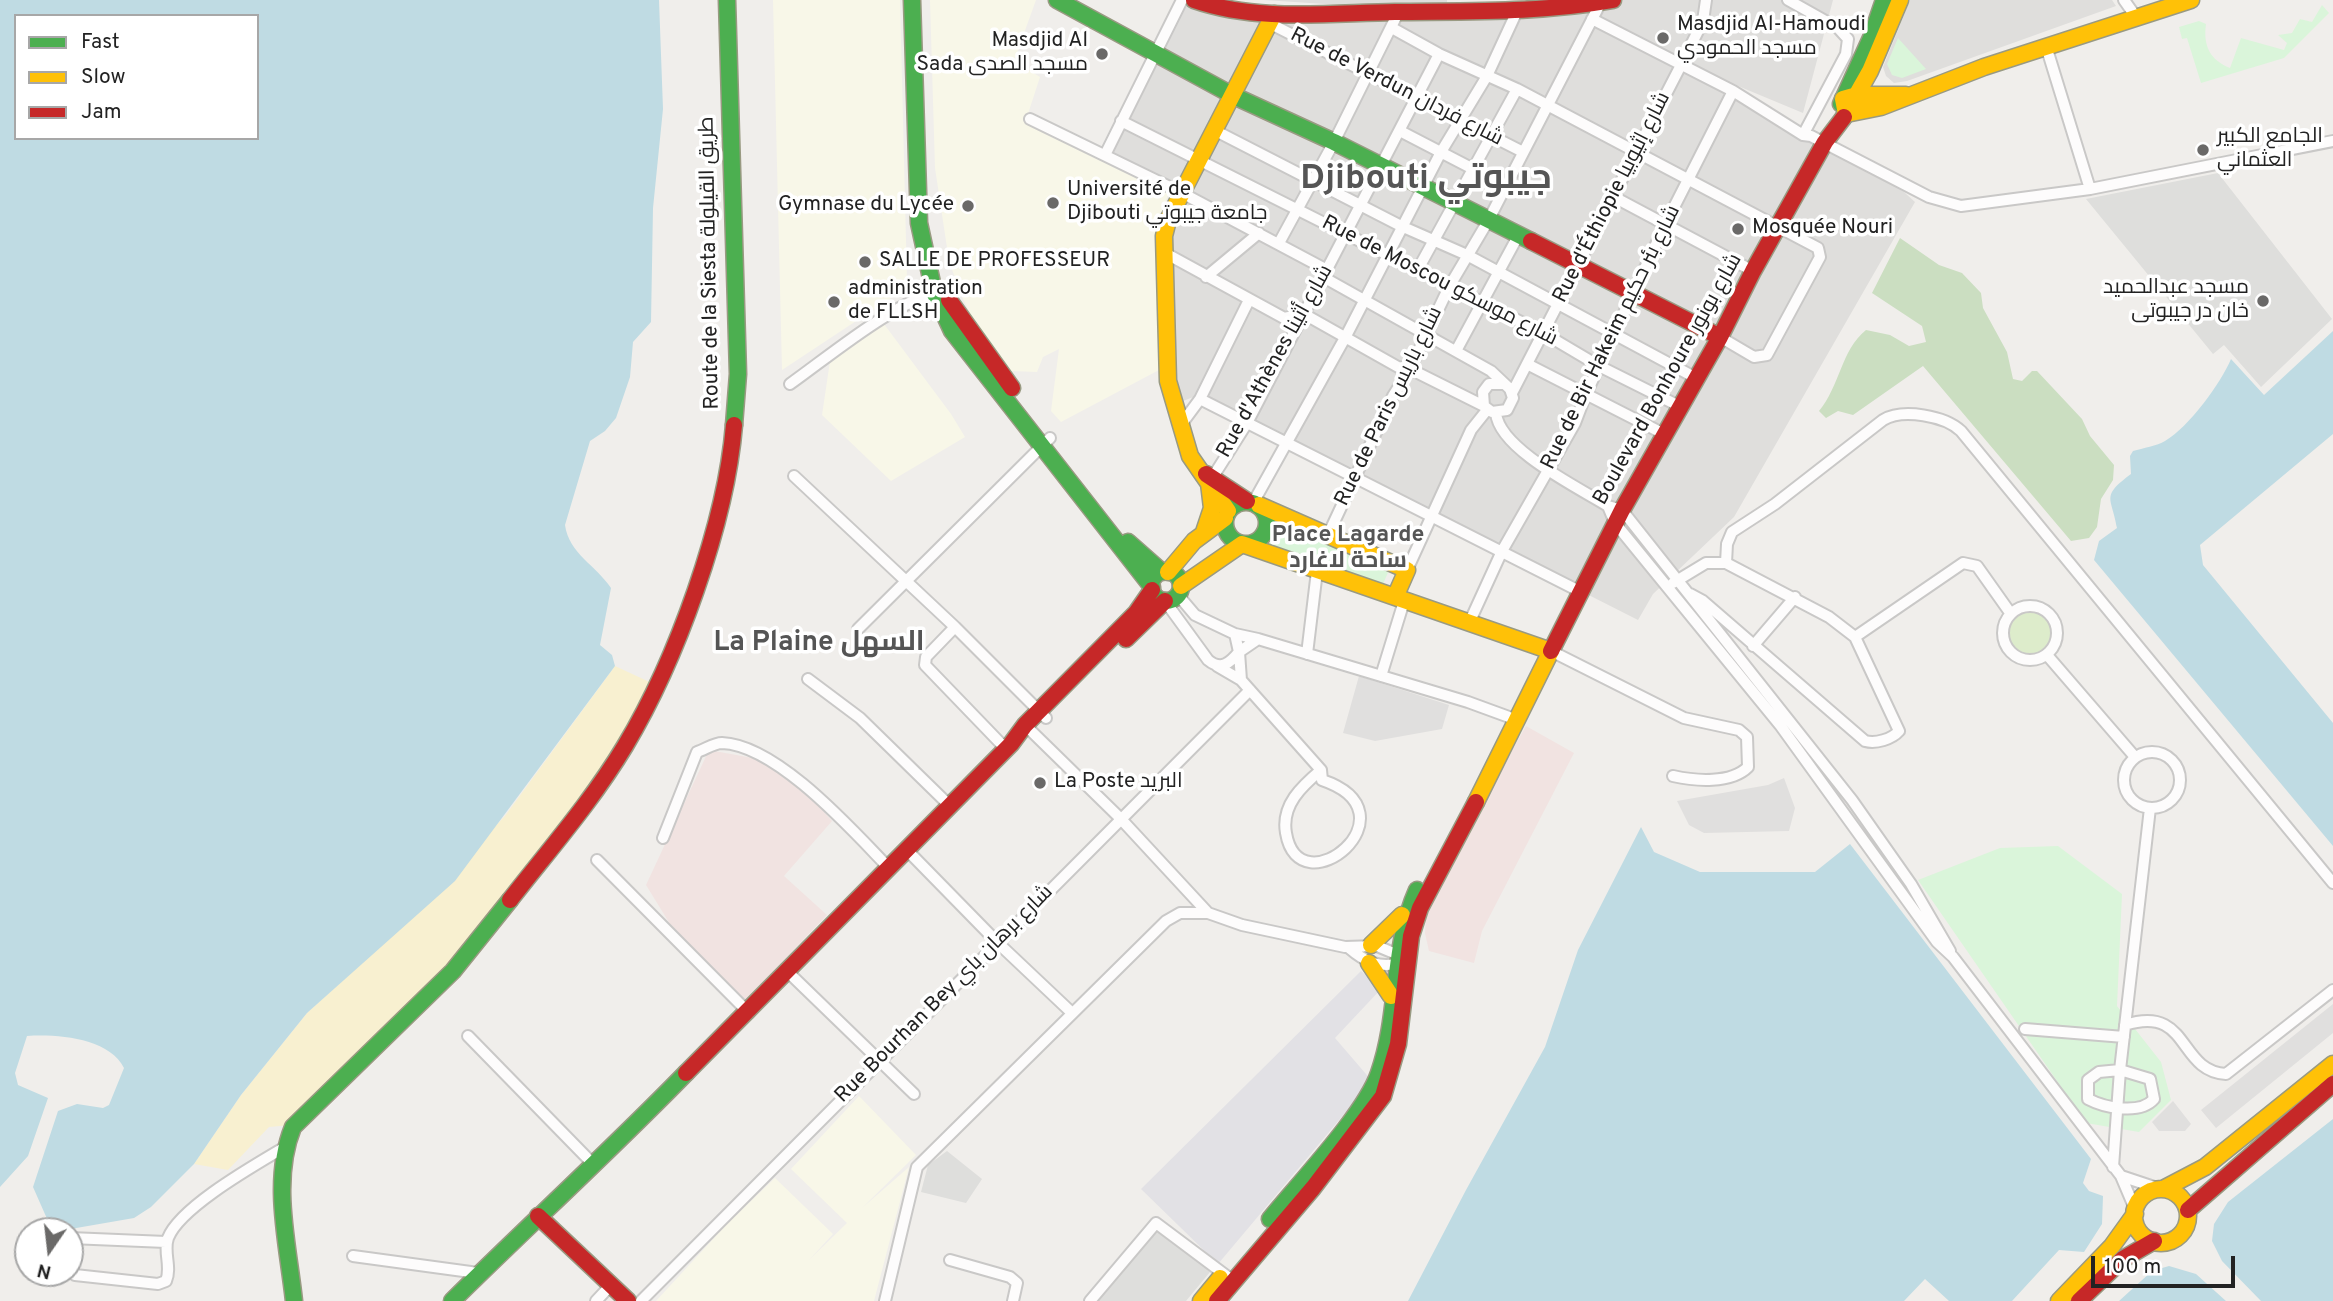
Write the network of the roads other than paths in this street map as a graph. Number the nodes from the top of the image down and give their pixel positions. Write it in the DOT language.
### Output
graph roads {
  1 [pos="727,0"];
  2 [pos="912,0"];
  3 [pos="920,0"];
  4 [pos="1057,0"];
  5 [pos="1182,0"];
  6 [pos="1194,0"];
  7 [pos="1706,0"];
  8 [pos="1788,0"];
  9 [pos="1884,0"];
  10 [pos="1900,0"];
  11 [pos="2124,0"];
  12 [pos="2192,0"];
  13 [pos="1606,2"];
  14 [pos="1518,9"];
  15 [pos="1399,11"];
  16 [pos="2136,17"];
  17 [pos="1272,19"];
  18 [pos="1592,19"];
  19 [pos="1392,27"];
  20 [pos="2046,46"];
  21 [pos="1154,53"];
  22 [pos="1439,54"];
  23 [pos="1681,65"];
  24 [pos="1870,71"];
  25 [pos="1368,73"];
  26 [pos="1487,76"];
  27 [pos="1517,89"];
  28 [pos="1733,91"];
  29 [pos="1906,94"];
  30 [pos="1881,95"];
  31 [pos="1234,96"];
  32 [pos="1415,99"];
  33 [pos="1848,103"];
  34 [pos="1549,106"];
  35 [pos="1030,120"];
  36 [pos="1121,121"];
  37 [pos="1462,121"];
  38 [pos="1216,131"];
  39 [pos="1400,131"];
  40 [pos="1804,135"];
  41 [pos="1492,136"];
  42 [pos="1828,137"];
  43 [pos="2333,141"];
  44 [pos="1334,142"];
  45 [pos="1636,151"];
  46 [pos="1441,152"];
  47 [pos="1523,152"];
  48 [pos="1105,155"];
  49 [pos="1201,160"];
  50 [pos="1380,166"];
  51 [pos="1474,169"];
  52 [pos="1689,180"];
  53 [pos="1313,182"];
  54 [pos="1506,186"];
  55 [pos="1423,187"];
  56 [pos="2090,189"];
  57 [pos="1182,193"];
  58 [pos="1612,196"];
  59 [pos="1456,204"];
  60 [pos="1361,205"];
  61 [pos="1297,211"];
  62 [pos="1489,221"];
  63 [pos="1666,223"];
  64 [pos="1401,226"];
  65 [pos="1777,227"];
  66 [pos="1259,233"];
  67 [pos="1345,235"];
  68 [pos="1518,236"];
  69 [pos="1435,242"];
  70 [pos="1279,243"];
  71 [pos="1165,253"];
  72 [pos="1386,255"];
  73 [pos="1467,255"];
  74 [pos="1578,266"];
  75 [pos="1416,271"];
  76 [pos="1753,271"];
  77 [pos="1498,272"];
  78 [pos="1325,273"];
  79 [pos="1206,277"];
  80 [pos="1449,287"];
  81 [pos="939,291"];
  82 [pos="1633,294"];
  83 [pos="1366,298"];
  84 [pos="1249,300"];
  85 [pos="1480,302"];
  86 [pos="1560,304"];
  87 [pos="1304,314"];
  88 [pos="1427,334"];
  89 [pos="1545,334"];
  90 [pos="1616,335"];
  91 [pos="1346,336"];
  92 [pos="1720,337"];
  93 [pos="1456,351"];
  94 [pos="1529,365"];
  95 [pos="1599,366"];
  96 [pos="1410,369"];
  97 [pos="1696,378"];
  98 [pos="790,384"];
  99 [pos="1503,384"];
  100 [pos="1512,393"];
  101 [pos="1586,394"];
  102 [pos="1200,400"];
  103 [pos="1681,407"];
  104 [pos="1491,413"];
  105 [pos="1247,423"];
  106 [pos="1180,427"];
  107 [pos="1665,435"];
  108 [pos="1046,442"];
  109 [pos="1285,442"];
  110 [pos="1548,469"];
  111 [pos="794,476"];
  112 [pos="1353,477"];
  113 [pos="1209,478"];
  114 [pos="1253,503"];
  115 [pos="1615,513"];
  116 [pos="1226,515"];
  117 [pos="1430,518"];
  118 [pos="1328,535"];
  119 [pos="1199,536"];
  120 [pos="1128,543"];
  121 [pos="1242,544"];
  122 [pos="1502,551"];
  123 [pos="1726,563"];
  124 [pos="1407,570"];
  125 [pos="1317,571"];
  126 [pos="1165,572"];
  127 [pos="904,581"];
  128 [pos="1672,583"];
  129 [pos="1152,588"];
  130 [pos="1581,592"];
  131 [pos="1175,594"];
  132 [pos="1400,596"];
  133 [pos="1683,596"];
  134 [pos="1795,597"];
  135 [pos="2011,614"];
  136 [pos="1195,615"];
  137 [pos="1470,621"];
  138 [pos="1183,622"];
  139 [pos="955,627"];
  140 [pos="858,629"];
  141 [pos="1235,634"];
  142 [pos="1856,637"];
  143 [pos="1258,639"];
  144 [pos="1753,646"];
  145 [pos="1551,651"];
  146 [pos="1239,652"];
  147 [pos="1307,654"];
  148 [pos="2047,655"];
  149 [pos="1212,663"];
  150 [pos="1381,676"];
  151 [pos="808,679"];
  152 [pos="1241,680"];
  153 [pos="1250,691"];
  154 [pos="1042,715"];
  155 [pos="1516,717"];
  156 [pos="1029,728"];
  157 [pos="1009,747"];
  158 [pos="2135,757"];
  159 [pos="1321,770"];
  160 [pos="1673,776"];
  161 [pos="950,805"];
  162 [pos="2150,808"];
  163 [pos="1120,818"];
  164 [pos="663,838"];
  165 [pos="906,849"];
  166 [pos="597,860"];
  167 [pos="888,867"];
  168 [pos="2333,883"];
  169 [pos="1208,913"];
  170 [pos="1405,913"];
  171 [pos="998,943"];
  172 [pos="1371,945"];
  173 [pos="1349,948"];
  174 [pos="1400,960"];
  175 [pos="1369,963"];
  176 [pos="788,972"];
  177 [pos="2333,990"];
  178 [pos="1391,996"];
  179 [pos="1072,1012"];
  180 [pos="749,1013"];
  181 [pos="2025,1029"];
  182 [pos="2124,1031"];
  183 [pos="468,1036"];
  184 [pos="878,1061"];
  185 [pos="2333,1064"];
  186 [pos="2120,1070"];
  187 [pos="2333,1084"];
  188 [pos="1377,1093"];
  189 [pos="914,1094"];
  190 [pos="2117,1106"];
  191 [pos="285,1147"];
  192 [pos="595,1166"];
  193 [pos="2113,1167"];
  194 [pos="2120,1176"];
  195 [pos="2162,1189"];
  196 [pos="2188,1210"];
  197 [pos="2135,1212"];
  198 [pos="538,1216"];
  199 [pos="84,1239"];
  200 [pos="2154,1241"];
  201 [pos="166,1242"];
  202 [pos="353,1256"];
  203 [pos="950,1260"];
  204 [pos="478,1273"];
  205 [pos="84,1276"];
  206 [pos="1228,1277"];
  207 [pos="611,1285"];
  208 [pos="294,1301"];
  209 [pos="452,1301"];
  210 [pos="596,1301"];
  211 [pos="628,1301"];
  212 [pos="641,1301"];
  213 [pos="885,1301"];
  214 [pos="1013,1301"];
  215 [pos="1090,1301"];
  216 [pos="1201,1301"];
  217 [pos="1217,1301"];
  218 [pos="2059,1301"];
  219 [pos="2079,1301"];
  1 -- 191 [label="main road, Route de la Siesta طريق القيلولة"];
  2 -- 81 [label="main road"];
  3 -- 81 [label="main road"];
  4 -- 21 [label="main road"];
  5 -- 21 [label="street"];
  6 -- 17 [label="main road"];
  7 -- 23 [label="street, Rue d'Éthiopie شارع إثيوبيا"];
  8 -- 40 [label="street"];
  9 -- 33 [label="main road"];
  10 -- 24 [label="main road"];
  11 -- 16 [label="street"];
  12 -- 16 [label="main road"];
  13 -- 14 [label="main road"];
  13 -- 18 [label="street, Rue de Paris شارع باريس"];
  14 -- 15 [label="main road"];
  14 -- 26 [label="street"];
  15 -- 17 [label="main road"];
  15 -- 19 [label="street"];
  16 -- 20 [label="main road"];
  17 -- 25 [label="street, Rue de Verdun شارع فردان"];
  17 -- 31 [label="main road"];
  18 -- 23 [label="street"];
  18 -- 34 [label="street, Rue de Paris شارع باريس"];
  19 -- 22 [label="street"];
  19 -- 25 [label="street"];
  20 -- 29 [label="main road"];
  20 -- 56 [label="street"];
  21 -- 31 [label="main road"];
  21 -- 36 [label="street"];
  22 -- 26 [label="street"];
  22 -- 32 [label="street, Rue d'Athènes شارع أثينا"];
  23 -- 28 [label="street"];
  23 -- 45 [label="street, Rue d'Éthiopie شارع إثيوبيا"];
  24 -- 30 [label="main road"];
  24 -- 33 [label="main road"];
  25 -- 32 [label="street, Rue de Verdun شارع فردان"];
  25 -- 44 [label="street"];
  26 -- 27 [label="street"];
  26 -- 37 [label="street"];
  27 -- 34 [label="street"];
  27 -- 41 [label="street"];
  28 -- 40 [label="street"];
  28 -- 52 [label="street, Rue de Bir Hakeim شارع بئر حكيم"];
  29 -- 30 [label="main road"];
  29 -- 33 [label="main road"];
  30 -- 33 [label="main road"];
  31 -- 38 [label="main road"];
  31 -- 44 [label="main road"];
  32 -- 37 [label="street, Rue de Verdun شارع فردان"];
  32 -- 39 [label="street, Rue d'Athènes شارع أثينا"];
  33 -- 42 [label="main road, Boulevard Bonhoure شارع بونور"];
  34 -- 45 [label="street"];
  34 -- 47 [label="street, Rue de Paris شارع باريس"];
  35 -- 48 [label="street"];
  36 -- 48 [label="street"];
  36 -- 49 [label="street, Rue de Moscou شارع موسكو"];
  37 -- 41 [label="street, Rue de Verdun شارع فردان"];
  37 -- 46 [label="street"];
  38 -- 49 [label="main road"];
  38 -- 53 [label="street"];
  39 -- 46 [label="street"];
  39 -- 50 [label="street, Rue d'Athènes شارع أثينا"];
  40 -- 42 [label="street"];
  41 -- 47 [label="street, Rue de Verdun شارع فردان"];
  41 -- 51 [label="street"];
  42 -- 56 [label="street"];
  42 -- 65 [label="main road, Boulevard Bonhoure شارع بونور"];
  43 -- 56 [label="street"];
  44 -- 50 [label="main road"];
  44 -- 53 [label="street"];
  45 -- 52 [label="street"];
  45 -- 58 [label="street, Rue d'Éthiopie شارع إثيوبيا"];
  46 -- 51 [label="street"];
  46 -- 55 [label="street"];
  47 -- 54 [label="street, Rue de Paris شارع باريس"];
  48 -- 57 [label="street"];
  49 -- 57 [label="main road"];
  49 -- 61 [label="street, Rue de Moscou شارع موسكو"];
  50 -- 55 [label="main road"];
  50 -- 60 [label="street, Rue d'Athènes شارع أثينا"];
  51 -- 54 [label="street"];
  51 -- 59 [label="street"];
  52 -- 63 [label="street, Rue de Bir Hakeim شارع بئر حكيم"];
  52 -- 65 [label="street"];
  53 -- 60 [label="street"];
  53 -- 61 [label="street"];
  54 -- 62 [label="street, Rue de Paris شارع باريس"];
  55 -- 59 [label="main road"];
  55 -- 64 [label="street"];
  57 -- 66 [label="street"];
  57 -- 71 [label="main road"];
  58 -- 63 [label="street"];
  58 -- 74 [label="street, Rue d'Éthiopie شارع إثيوبيا"];
  59 -- 62 [label="main road"];
  59 -- 69 [label="street"];
  60 -- 64 [label="street"];
  60 -- 67 [label="street, Rue d'Athènes شارع أثينا"];
  61 -- 67 [label="street, Rue de Moscou شارع موسكو"];
  61 -- 70 [label="street"];
  62 -- 68 [label="main road"];
  62 -- 73 [label="street, Rue de Paris شارع باريس"];
  63 -- 76 [label="street"];
  63 -- 82 [label="street, Rue de Bir Hakeim شارع بئر حكيم"];
  64 -- 69 [label="street"];
  64 -- 72 [label="street"];
  65 -- 76 [label="main road, Boulevard Bonhoure شارع بونور"];
  65 -- 92 [label="street"];
  66 -- 70 [label="street"];
  66 -- 79 [label="street"];
  67 -- 72 [label="street, Rue de Moscou شارع موسكو"];
  67 -- 78 [label="street, Rue d'Athènes شارع أثينا"];
  68 -- 74 [label="main road"];
  68 -- 77 [label="street"];
  69 -- 73 [label="street"];
  69 -- 75 [label="street"];
  70 -- 78 [label="street"];
  71 -- 79 [label="street"];
  71 -- 106 [label="main road"];
  72 -- 75 [label="street, Rue de Moscou شارع موسكو"];
  72 -- 83 [label="street"];
  73 -- 77 [label="street"];
  73 -- 80 [label="street, Rue de Paris شارع باريس"];
  74 -- 82 [label="main road"];
  74 -- 86 [label="street, Rue d'Éthiopie شارع إثيوبيا"];
  75 -- 80 [label="street, Rue de Moscou شارع موسكو"];
  76 -- 92 [label="main road, Boulevard Bonhoure شارع بونور"];
  77 -- 85 [label="street"];
  77 -- 86 [label="street"];
  78 -- 83 [label="street"];
  78 -- 87 [label="street, Rue d'Athènes شارع أثينا"];
  79 -- 84 [label="street"];
  80 -- 85 [label="street, Rue de Moscou شارع موسكو"];
  80 -- 88 [label="street, Rue de Paris شارع باريس"];
  81 -- 98 [label="street"];
  81 -- 108 [label="main road"];
  82 -- 90 [label="street, Rue de Bir Hakeim شارع بئر حكيم"];
  82 -- 92 [label="main road"];
  83 -- 88 [label="street"];
  83 -- 91 [label="street"];
  84 -- 87 [label="street"];
  84 -- 102 [label="street"];
  85 -- 89 [label="street, Rue de Moscou شارع موسكو"];
  85 -- 93 [label="street"];
  86 -- 89 [label="street, Rue d'Éthiopie شارع إثيوبيا"];
  86 -- 90 [label="street"];
  87 -- 91 [label="street"];
  87 -- 105 [label="street, Rue d'Athènes شارع أثينا"];
  88 -- 93 [label="street"];
  88 -- 96 [label="street, Rue de Paris شارع باريس"];
  89 -- 94 [label="street, Rue d'Éthiopie شارع إثيوبيا"];
  89 -- 95 [label="street, Rue de Moscou شارع موسكو"];
  90 -- 95 [label="street, Rue de Bir Hakeim شارع بئر حكيم"];
  90 -- 97 [label="street"];
  91 -- 96 [label="street"];
  91 -- 109 [label="street"];
  92 -- 97 [label="main road, Boulevard Bonhoure شارع بونور"];
  93 -- 99 [label="street"];
  94 -- 100 [label="street, Rue d'Éthiopie شارع إثيوبيا"];
  94 -- 101 [label="street"];
  95 -- 101 [label="street, Rue de Bir Hakeim شارع بئر حكيم"];
  95 -- 103 [label="street, Rue de Moscou شارع موسكو"];
  96 -- 104 [label="street"];
  96 -- 112 [label="street, Rue de Paris شارع باريس"];
  97 -- 103 [label="main road, Boulevard Bonhoure شارع بونور"];
  99 -- 100 [label="street"];
  99 -- 104 [label="street"];
  100 -- 104 [label="street"];
  101 -- 107 [label="street"];
  101 -- 110 [label="street, Rue de Bir Hakeim شارع بئر حكيم"];
  102 -- 105 [label="street"];
  102 -- 106 [label="street"];
  103 -- 107 [label="main road, Boulevard Bonhoure شارع بونور"];
  104 -- 110 [label="street"];
  104 -- 117 [label="street"];
  105 -- 109 [label="street"];
  105 -- 113 [label="street, Rue d'Athènes شارع أثينا"];
  106 -- 113 [label="main road"];
  107 -- 115 [label="main road, Boulevard Bonhoure شارع بونور"];
  108 -- 120 [label="main road"];
  108 -- 127 [label="street"];
  108 -- 129 [label="main road"];
  109 -- 112 [label="street"];
  109 -- 114 [label="street"];
  110 -- 115 [label="street"];
  110 -- 122 [label="street, Rue de Bir Hakeim شارع بئر حكيم"];
  111 -- 127 [label="street"];
  112 -- 117 [label="street"];
  112 -- 118 [label="street, Rue de Paris شارع باريس"];
  113 -- 114 [label="main road"];
  113 -- 116 [label="main road"];
  113 -- 119 [label="main road"];
  114 -- 116 [label="main road"];
  114 -- 118 [label="main road"];
  114 -- 121 [label="main road"];
  115 -- 128 [label="street"];
  115 -- 130 [label="main road, Boulevard Bonhoure شارع بونور"];
  116 -- 119 [label="main road"];
  116 -- 121 [label="main road"];
  117 -- 122 [label="street"];
  117 -- 124 [label="street"];
  118 -- 124 [label="main road"];
  119 -- 120 [label="main road"];
  119 -- 126 [label="main road"];
  120 -- 126 [label="main road"];
  121 -- 125 [label="main road"];
  121 -- 131 [label="main road"];
  122 -- 130 [label="street"];
  122 -- 137 [label="street, Rue de Bir Hakeim شارع بئر حكيم"];
  123 -- 128 [label="street"];
  123 -- 134 [label="street"];
  123 -- 168 [label="street"];
  124 -- 132 [label="main road"];
  125 -- 132 [label="main road"];
  125 -- 147 [label="street"];
  126 -- 129 [label="main road"];
  126 -- 131 [label="main road"];
  127 -- 139 [label="street"];
  127 -- 140 [label="street"];
  128 -- 133 [label="street"];
  129 -- 131 [label="main road"];
  129 -- 154 [label="main road"];
  130 -- 145 [label="main road, Boulevard Bonhoure شارع بونور"];
  131 -- 136 [label="street"];
  131 -- 138 [label="street"];
  131 -- 154 [label="main road"];
  132 -- 137 [label="main road"];
  132 -- 150 [label="street"];
  133 -- 144 [label="street"];
  133 -- 193 [label="street"];
  134 -- 142 [label="street"];
  134 -- 144 [label="street"];
  135 -- 142 [label="street"];
  135 -- 148 [label="street"];
  135 -- 148 [label="street"];
  136 -- 138 [label="street"];
  136 -- 141 [label="street"];
  137 -- 145 [label="main road"];
  138 -- 149 [label="street"];
  139 -- 154 [label="street"];
  139 -- 157 [label="street"];
  141 -- 143 [label="street"];
  141 -- 146 [label="street"];
  142 -- 144 [label="street"];
  143 -- 146 [label="street"];
  143 -- 147 [label="street"];
  145 -- 155 [label="main road, Boulevard Bonhoure شارع بونور"];
  145 -- 160 [label="street"];
  146 -- 149 [label="street"];
  146 -- 152 [label="street"];
  147 -- 150 [label="street"];
  148 -- 158 [label="street"];
  149 -- 152 [label="street"];
  150 -- 155 [label="street"];
  151 -- 161 [label="street"];
  152 -- 153 [label="street"];
  153 -- 159 [label="street"];
  153 -- 163 [label="street, Rue Bourhan Bey شارع برهان باي"];
  154 -- 156 [label="main road"];
  155 -- 170 [label="main road"];
  155 -- 174 [label="main road"];
  156 -- 157 [label="main road"];
  156 -- 163 [label="street"];
  157 -- 161 [label="main road"];
  158 -- 162 [label="street"];
  158 -- 162 [label="street"];
  159 -- 159 [label="street"];
  161 -- 165 [label="main road"];
  162 -- 182 [label="street"];
  163 -- 169 [label="street"];
  163 -- 171 [label="street, Rue Bourhan Bey شارع برهان باي"];
  164 -- 167 [label="street"];
  165 -- 167 [label="main road"];
  165 -- 171 [label="street"];
  166 -- 180 [label="street"];
  167 -- 176 [label="main road"];
  169 -- 173 [label="street"];
  169 -- 179 [label="street"];
  170 -- 172 [label="main road"];
  170 -- 174 [label="main road"];
  171 -- 179 [label="street"];
  171 -- 184 [label="street, Rue Bourhan Bey شارع برهان باي"];
  172 -- 173 [label="street"];
  172 -- 174 [label="street"];
  173 -- 175 [label="street"];
  174 -- 175 [label="street"];
  174 -- 178 [label="main road"];
  174 -- 188 [label="main road"];
  175 -- 178 [label="main road"];
  176 -- 180 [label="main road"];
  176 -- 184 [label="street"];
  177 -- 182 [label="street"];
  178 -- 188 [label="main road"];
  179 -- 213 [label="street"];
  180 -- 192 [label="main road"];
  181 -- 182 [label="street"];
  182 -- 186 [label="street"];
  183 -- 192 [label="street"];
  184 -- 189 [label="street"];
  184 -- 212 [label="street, Rue Bourhan Bey شارع برهان باي"];
  185 -- 195 [label="main road"];
  186 -- 190 [label="street"];
  186 -- 190 [label="street"];
  186 -- 190 [label="street"];
  187 -- 196 [label="main road"];
  188 -- 206 [label="main road"];
  190 -- 193 [label="street"];
  191 -- 201 [label="street"];
  191 -- 208 [label="main road, Route de la Siesta طريق القيلولة"];
  192 -- 198 [label="main road"];
  193 -- 194 [label="street"];
  194 -- 195 [label="street"];
  194 -- 197 [label="street"];
  195 -- 196 [label="main road"];
  195 -- 197 [label="main road"];
  196 -- 200 [label="main road"];
  197 -- 200 [label="main road"];
  197 -- 218 [label="main road"];
  198 -- 204 [label="main road"];
  198 -- 207 [label="main road"];
  199 -- 201 [label="street"];
  200 -- 219 [label="main road"];
  201 -- 205 [label="street"];
  202 -- 204 [label="street"];
  203 -- 214 [label="street"];
  204 -- 209 [label="main road"];
  206 -- 215 [label="street"];
  206 -- 216 [label="main road"];
  206 -- 217 [label="main road"];
  207 -- 210 [label="street"];
  207 -- 211 [label="main road"];
}
